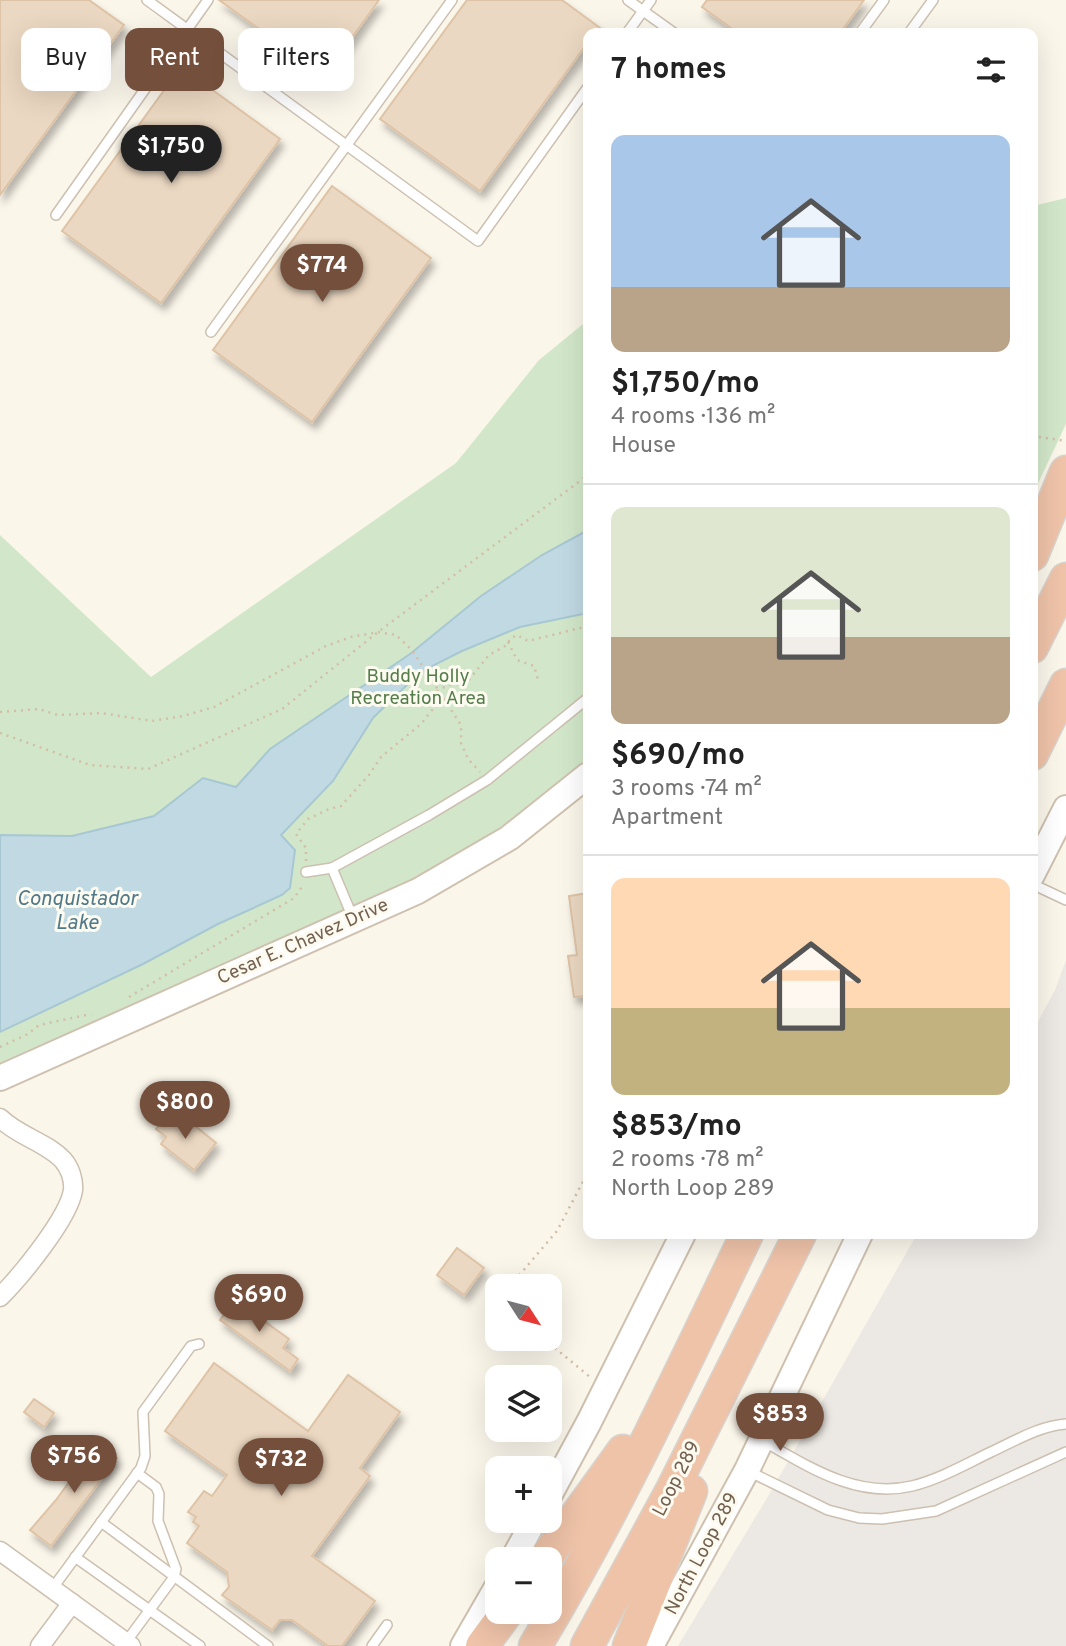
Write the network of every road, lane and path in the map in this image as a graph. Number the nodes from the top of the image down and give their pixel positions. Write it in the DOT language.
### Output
graph roads {
  1 [pos="147,0"];
  2 [pos="208,0"];
  3 [pos="452,0"];
  4 [pos="628,0"];
  5 [pos="651,0"];
  6 [pos="884,0"];
  7 [pos="933,0"];
  8 [pos="643,11"];
  9 [pos="186,28"];
  10 [pos="188,28"];
  11 [pos="631,28"];
  12 [pos="667,28"];
  13 [pos="864,28"];
  14 [pos="913,28"];
  15 [pos="224,56"];
  16 [pos="143,91"];
  17 [pos="583,95"];
  18 [pos="347,146"];
  19 [pos="55,215"];
  20 [pos="211,332"];
  21 [pos="1038,437"];
  22 [pos="1066,441"];
  23 [pos="1066,455"];
  24 [pos="1066,472"];
  25 [pos="583,479"];
  26 [pos="1038,512"];
  27 [pos="1038,540"];
  28 [pos="1066,579"];
  29 [pos="583,627"];
  30 [pos="378,632"];
  31 [pos="1038,635"];
  32 [pos="508,642"];
  33 [pos="539,683"];
  34 [pos="1066,685"];
  35 [pos="439,690"];
  36 [pos="583,702"];
  37 [pos="0,712"];
  38 [pos="0,733"];
  39 [pos="1038,742"];
  40 [pos="583,779"];
  41 [pos="487,780"];
  42 [pos="1066,808"];
  43 [pos="1038,863"];
  44 [pos="332,868"];
  45 [pos="306,873"];
  46 [pos="1038,887"];
  47 [pos="1066,900"];
  48 [pos="354,920"];
  49 [pos="128,998"];
  50 [pos="99,1012"];
  51 [pos="0,1047"];
  52 [pos="0,1078"];
  53 [pos="0,1118"];
  54 [pos="583,1182"];
  55 [pos="680,1239"];
  56 [pos="745,1239"];
  57 [pos="798,1239"];
  58 [pos="798,1239"];
  59 [pos="858,1239"];
  60 [pos="520,1274"];
  61 [pos="0,1297"];
  62 [pos="702,1326"];
  63 [pos="199,1344"];
  64 [pos="559,1351"];
  65 [pos="590,1377"];
  66 [pos="1066,1424"];
  67 [pos="761,1440"];
  68 [pos="1066,1452"];
  69 [pos="747,1470"];
  70 [pos="562,1471"];
  71 [pos="137,1473"];
  72 [pos="101,1522"];
  73 [pos="554,1547"];
  74 [pos="0,1551"];
  75 [pos="75,1557"];
  76 [pos="174,1577"];
  77 [pos="52,1588"];
  78 [pos="72,1603"];
  79 [pos="485,1608"];
  80 [pos="150,1610"];
  81 [pos="498,1624"];
  82 [pos="387,1626"];
  83 [pos="129,1644"];
  84 [pos="40,1646"];
  85 [pos="200,1646"];
  86 [pos="268,1646"];
  87 [pos="372,1646"];
  88 [pos="463,1646"];
  89 [pos="482,1646"];
  90 [pos="535,1646"];
  91 [pos="587,1646"];
  92 [pos="629,1646"];
  93 [pos="651,1646"];
  1 -- 9 [label="lane"];
  2 -- 10 [label="lane"];
  3 -- 18 [label="lane"];
  4 -- 8 [label="lane"];
  5 -- 8 [label="lane"];
  6 -- 13 [label="lane"];
  7 -- 14 [label="lane"];
  8 -- 11 [label="lane"];
  8 -- 12 [label="lane"];
  15 -- 18 [label="lane"];
  16 -- 19 [label="lane"];
  17 -- 18 [label="lane"];
  18 -- 20 [label="lane"];
  21 -- 22 [label="path"];
  23 -- 26 [label="main road"];
  24 -- 27 [label="highway"];
  25 -- 30 [label="path"];
  28 -- 31 [label="highway"];
  29 -- 32 [label="path"];
  30 -- 35 [label="path"];
  30 -- 37 [label="path"];
  30 -- 38 [label="path"];
  32 -- 33 [label="path"];
  32 -- 35 [label="path"];
  34 -- 39 [label="highway"];
  35 -- 41 [label="path"];
  35 -- 45 [label="path"];
  36 -- 41 [label="lane"];
  40 -- 48 [label="main road, Cesar E. Chavez Drive"];
  41 -- 44 [label="lane"];
  42 -- 43 [label="main road"];
  44 -- 45 [label="lane"];
  44 -- 48 [label="lane"];
  45 -- 49 [label="path"];
  46 -- 47 [label="lane"];
  48 -- 52 [label="main road, Cesar E. Chavez Drive"];
  50 -- 51 [label="path"];
  53 -- 61 [label="street"];
  54 -- 60 [label="path"];
  55 -- 70 [label="main road"];
  56 -- 62 [label="highway"];
  57 -- 91 [label="highway, Loop 289"];
  58 -- 92 [label="highway"];
  59 -- 67 [label="main road, North Loop 289"];
  62 -- 73 [label="highway"];
  62 -- 90 [label="highway"];
  63 -- 71 [label="lane"];
  64 -- 65 [label="path"];
  66 -- 67 [label="lane"];
  67 -- 69 [label="main road, North Loop 289"];
  68 -- 69 [label="lane"];
  69 -- 93 [label="main road, North Loop 289"];
  71 -- 72 [label="lane"];
  71 -- 76 [label="lane"];
  72 -- 75 [label="lane"];
  72 -- 76 [label="lane"];
  74 -- 77 [label="street"];
  75 -- 77 [label="lane"];
  75 -- 80 [label="lane"];
  76 -- 80 [label="lane"];
  76 -- 86 [label="lane"];
  77 -- 78 [label="street"];
  78 -- 83 [label="street"];
  78 -- 84 [label="street"];
  79 -- 88 [label="main road"];
  80 -- 83 [label="lane"];
  80 -- 85 [label="lane"];
  81 -- 89 [label="highway"];
  82 -- 87 [label="lane"];
}
